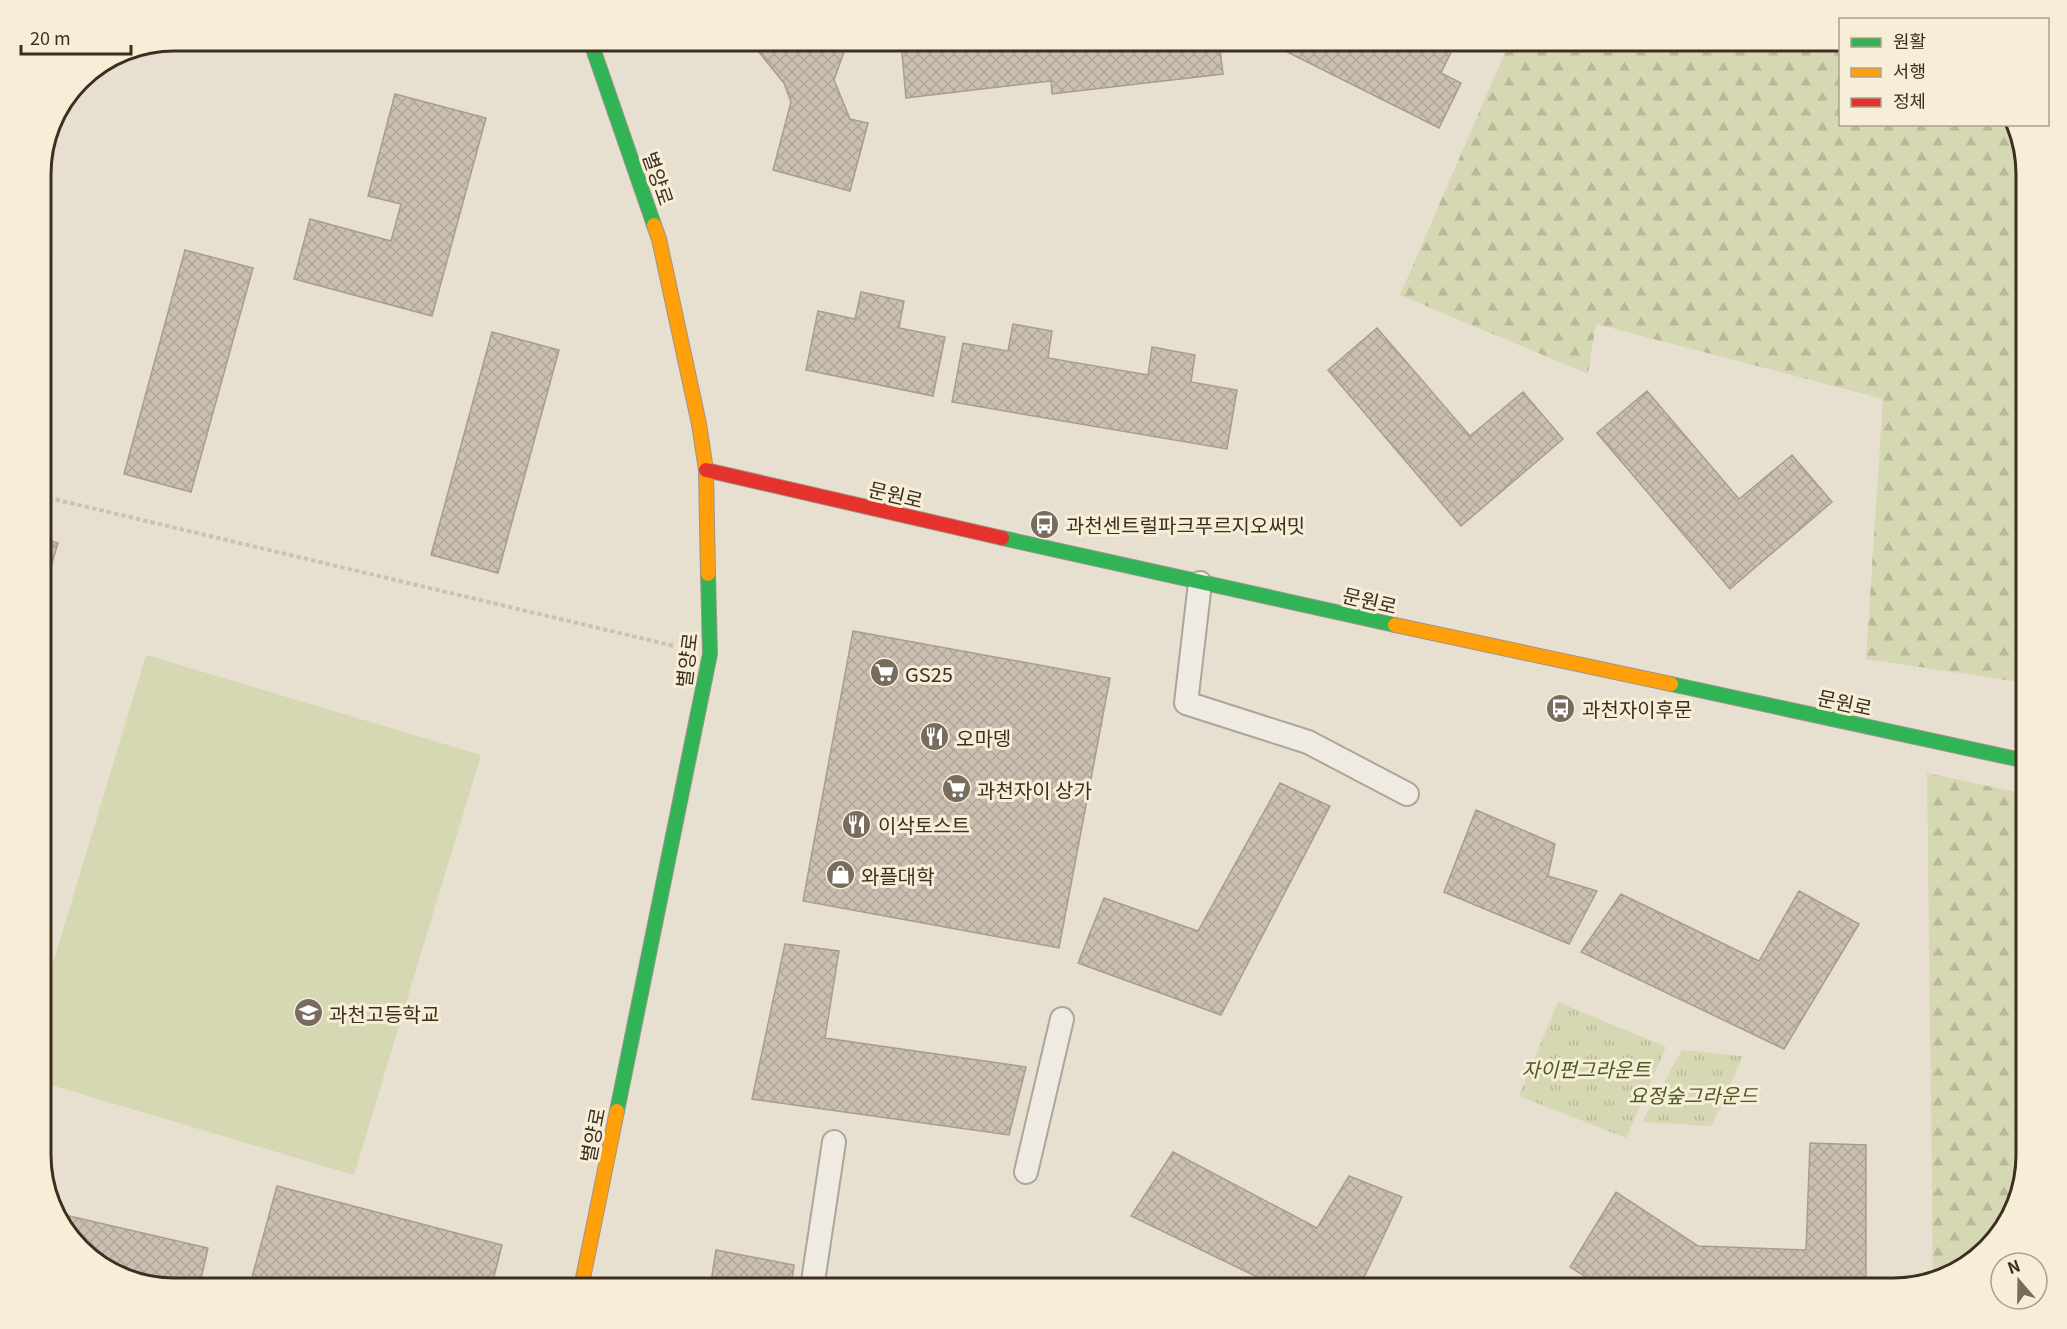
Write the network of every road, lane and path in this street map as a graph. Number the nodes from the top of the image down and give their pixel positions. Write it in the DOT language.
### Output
graph roads {
  1 [pos="594,51"];
  2 [pos="706,470"];
  3 [pos="51,498"];
  4 [pos="1200,583"];
  5 [pos="710,654"];
  6 [pos="2016,759"];
  7 [pos="1407,794"];
  8 [pos="1062,1019"];
  9 [pos="834,1142"];
  10 [pos="1026,1172"];
  11 [pos="583,1278"];
  12 [pos="814,1278"];
  1 -- 2 [label="street, 별양로"];
  2 -- 4 [label="street, 문원로"];
  2 -- 5 [label="street, 별양로"];
  3 -- 5 [label="path"];
  4 -- 6 [label="street, 문원로"];
  4 -- 7 [label="lane"];
  5 -- 11 [label="street, 별양로"];
  8 -- 10 [label="lane"];
  9 -- 12 [label="lane"];
}
